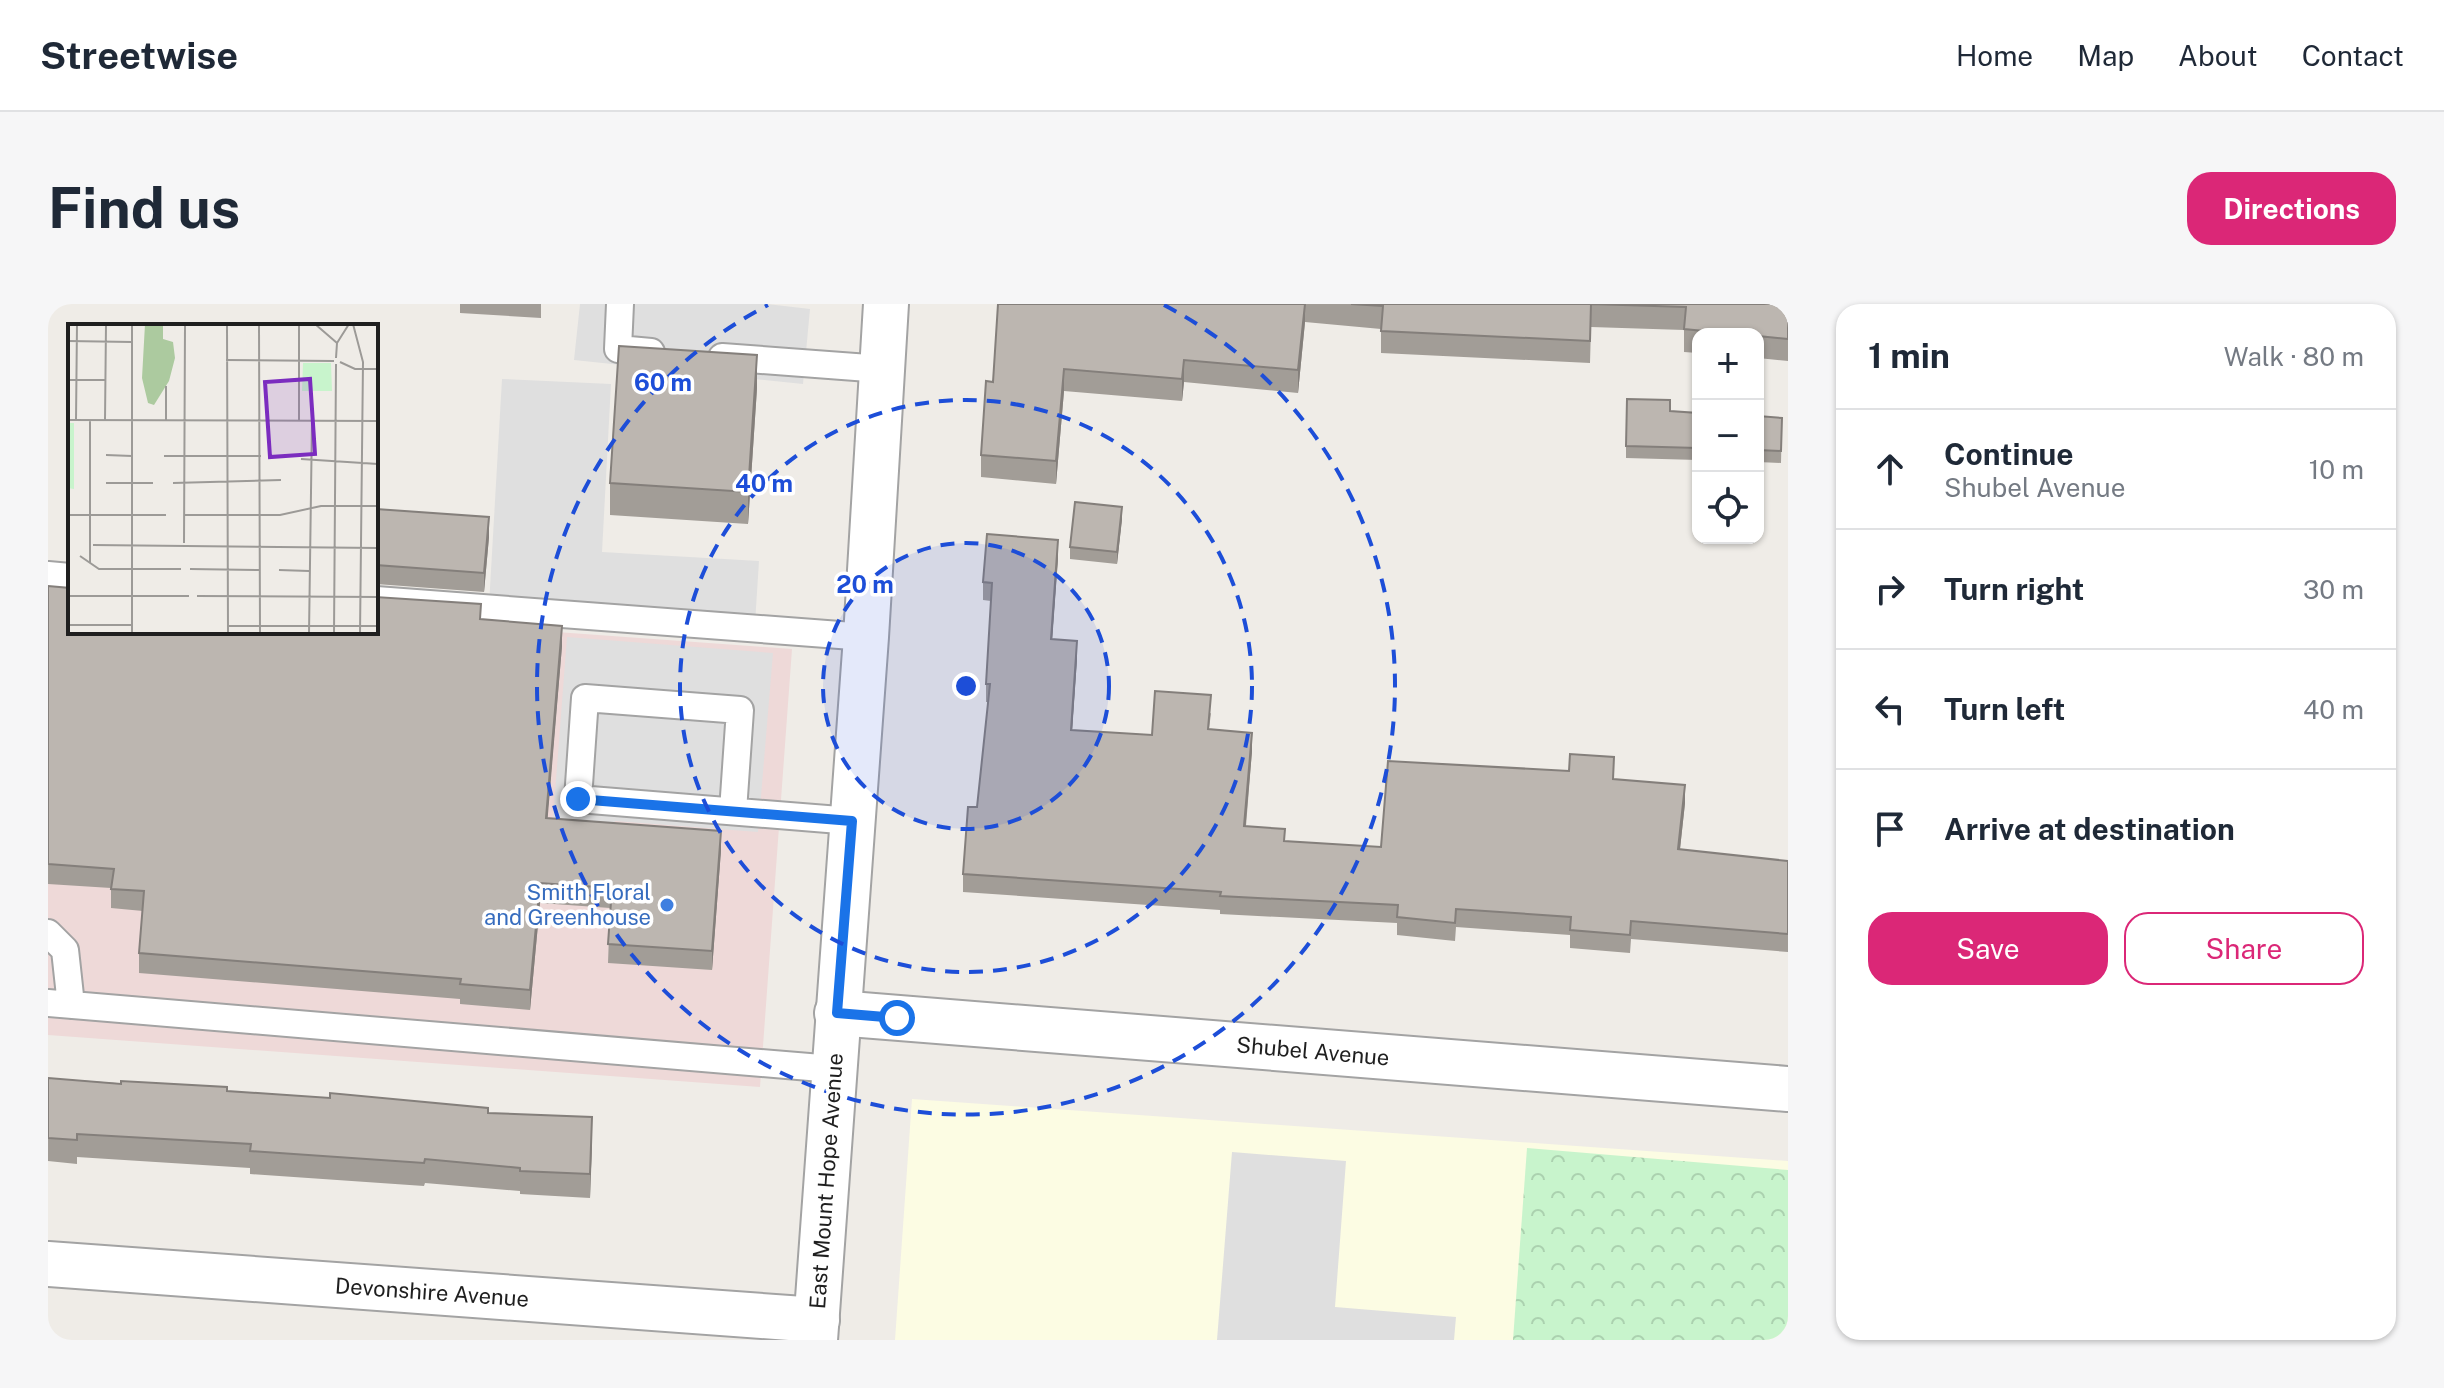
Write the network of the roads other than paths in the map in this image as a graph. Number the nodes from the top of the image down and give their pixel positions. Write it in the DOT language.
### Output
graph roads {
  1 [pos="620,304"];
  2 [pos="886,304"];
  3 [pos="882,369"];
  4 [pos="48,575"];
  5 [pos="68,577"];
  6 [pos="378,600"];
  7 [pos="866,637"];
  8 [pos="733,811"];
  9 [pos="852,821"];
  10 [pos="48,933"];
  11 [pos="60,1004"];
  12 [pos="837,1013"];
  13 [pos="833,1069"];
  14 [pos="1788,1089"];
  15 [pos="48,1264"];
  16 [pos="816,1330"];
  1 -- 3 [label="lane"];
  2 -- 3 [label="street, East Mount Hope Avenue"];
  3 -- 7 [label="street, East Mount Hope Avenue"];
  4 -- 5 [label="lane"];
  6 -- 7 [label="lane"];
  7 -- 9 [label="street, East Mount Hope Avenue"];
  8 -- 8 [label="lane"];
  8 -- 9 [label="lane"];
  9 -- 12 [label="street, East Mount Hope Avenue"];
  10 -- 11 [label="lane"];
  11 -- 13 [label="lane"];
  12 -- 13 [label="street, East Mount Hope Avenue"];
  12 -- 14 [label="street, Shubel Avenue"];
  13 -- 16 [label="street, East Mount Hope Avenue"];
  15 -- 16 [label="street, Devonshire Avenue"];
}
